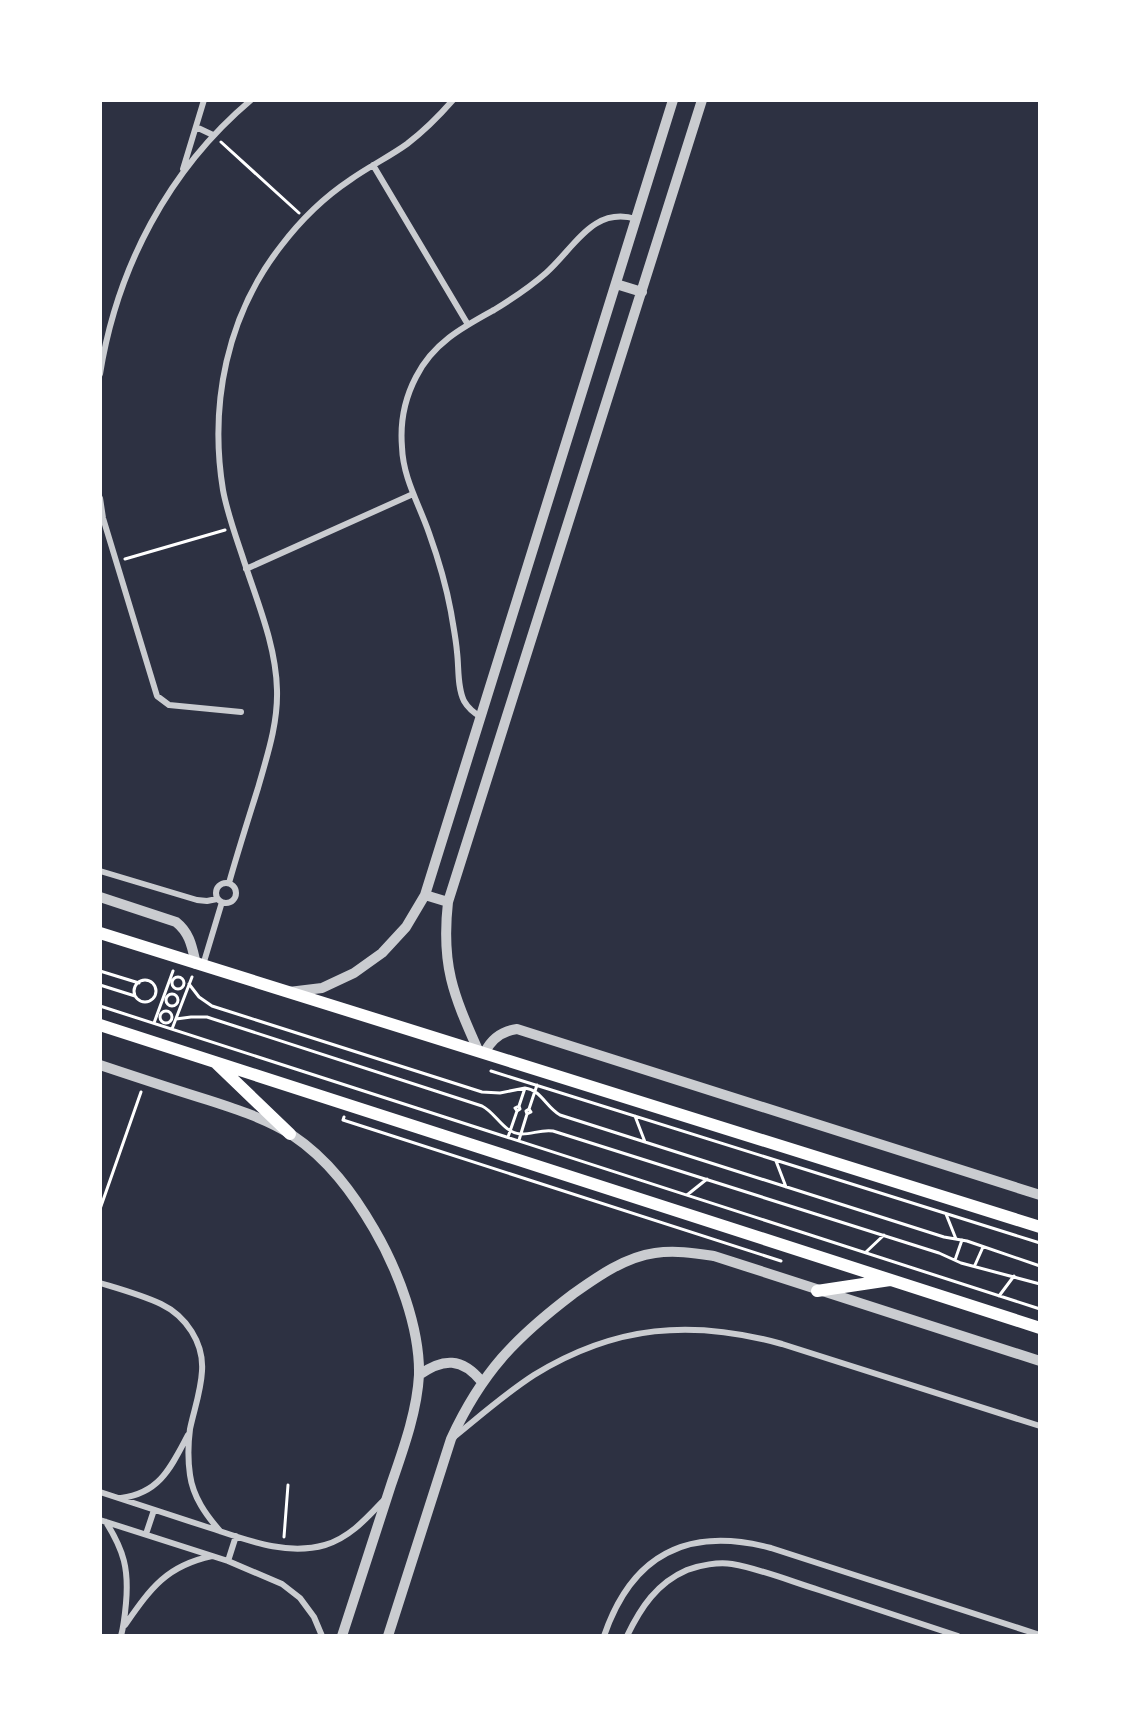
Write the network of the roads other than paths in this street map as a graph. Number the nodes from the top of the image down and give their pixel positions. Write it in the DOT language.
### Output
graph roads {
  1 [pos="204,100"];
  2 [pos="251,100"];
  3 [pos="453,100"];
  4 [pos="673,100"];
  5 [pos="702,100"];
  6 [pos="196,127"];
  7 [pos="213,135"];
  8 [pos="374,165"];
  9 [pos="181,175"];
  10 [pos="636,219"];
  11 [pos="616,284"];
  12 [pos="642,292"];
  13 [pos="467,323"];
  14 [pos="100,374"];
  15 [pos="412,494"];
  16 [pos="100,498"];
  17 [pos="102,518"];
  18 [pos="246,569"];
  19 [pos="241,711"];
  20 [pos="480,717"];
  21 [pos="100,871"];
  22 [pos="229,883"];
  23 [pos="424,895"];
  24 [pos="100,897"];
  25 [pos="219,900"];
  26 [pos="448,902"];
  27 [pos="100,933"];
  28 [pos="200,965"];
  29 [pos="289,992"];
  30 [pos="100,1025"];
  31 [pos="482,1051"];
  32 [pos="214,1061"];
  33 [pos="100,1065"];
  34 [pos="290,1134"];
  35 [pos="1040,1195"];
  36 [pos="1040,1227"];
  37 [pos="893,1280"];
  38 [pos="100,1283"];
  39 [pos="817,1291"];
  40 [pos="1040,1328"];
  41 [pos="1040,1361"];
  42 [pos="419,1375"];
  43 [pos="482,1382"];
  44 [pos="1040,1426"];
  45 [pos="190,1432"];
  46 [pos="451,1439"];
  47 [pos="100,1492"];
  48 [pos="387,1497"];
  49 [pos="119,1498"];
  50 [pos="154,1510"];
  51 [pos="103,1521"];
  52 [pos="220,1531"];
  53 [pos="146,1534"];
  54 [pos="236,1536"];
  55 [pos="213,1556"];
  56 [pos="228,1561"];
  57 [pos="124,1625"];
  58 [pos="121,1635"];
  59 [pos="322,1635"];
  60 [pos="342,1635"];
  61 [pos="388,1635"];
  62 [pos="604,1635"];
  63 [pos="627,1635"];
  64 [pos="958,1635"];
  65 [pos="1040,1635"];
  1 -- 6 [label="street"];
  2 -- 7 [label="street"];
  3 -- 8 [label="street"];
  4 -- 10 [label="street"];
  5 -- 12 [label="street"];
  6 -- 7 [label="street"];
  6 -- 9 [label="street"];
  7 -- 9 [label="street"];
  8 -- 13 [label="street"];
  8 -- 18 [label="street"];
  9 -- 14 [label="street"];
  10 -- 11 [label="street"];
  10 -- 13 [label="street"];
  11 -- 12 [label="street"];
  11 -- 20 [label="street"];
  12 -- 26 [label="street"];
  13 -- 15 [label="street"];
  15 -- 18 [label="street"];
  15 -- 20 [label="street"];
  16 -- 17 [label="street"];
  17 -- 19 [label="street"];
  18 -- 22 [label="street"];
  20 -- 23 [label="street"];
  21 -- 25 [label="street"];
  22 -- 25 [label="street"];
  22 -- 25 [label="street"];
  23 -- 26 [label="street"];
  23 -- 29 [label="street"];
  24 -- 28 [label="street"];
  25 -- 28 [label="street"];
  26 -- 31 [label="street"];
  27 -- 28 [label="main road"];
  28 -- 29 [label="main road"];
  29 -- 31 [label="main road"];
  30 -- 32 [label="main road"];
  31 -- 35 [label="street"];
  31 -- 36 [label="main road"];
  32 -- 34 [label="main road"];
  32 -- 37 [label="main road"];
  33 -- 34 [label="street"];
  34 -- 42 [label="street"];
  37 -- 39 [label="main road"];
  37 -- 40 [label="main road"];
  38 -- 45 [label="street"];
  39 -- 41 [label="street"];
  39 -- 43 [label="street"];
  42 -- 43 [label="street"];
  42 -- 48 [label="street"];
  43 -- 46 [label="street"];
  44 -- 46 [label="street"];
  45 -- 49 [label="street"];
  45 -- 52 [label="street"];
  46 -- 61 [label="street"];
  47 -- 49 [label="street"];
  48 -- 54 [label="street"];
  48 -- 60 [label="street"];
  49 -- 50 [label="street"];
  50 -- 52 [label="street"];
  50 -- 53 [label="street"];
  51 -- 53 [label="street"];
  51 -- 57 [label="street"];
  52 -- 54 [label="street"];
  53 -- 55 [label="street"];
  54 -- 56 [label="street"];
  55 -- 56 [label="street"];
  55 -- 57 [label="street"];
  56 -- 59 [label="street"];
  57 -- 58 [label="street"];
  62 -- 65 [label="street"];
  63 -- 64 [label="street"];
}
